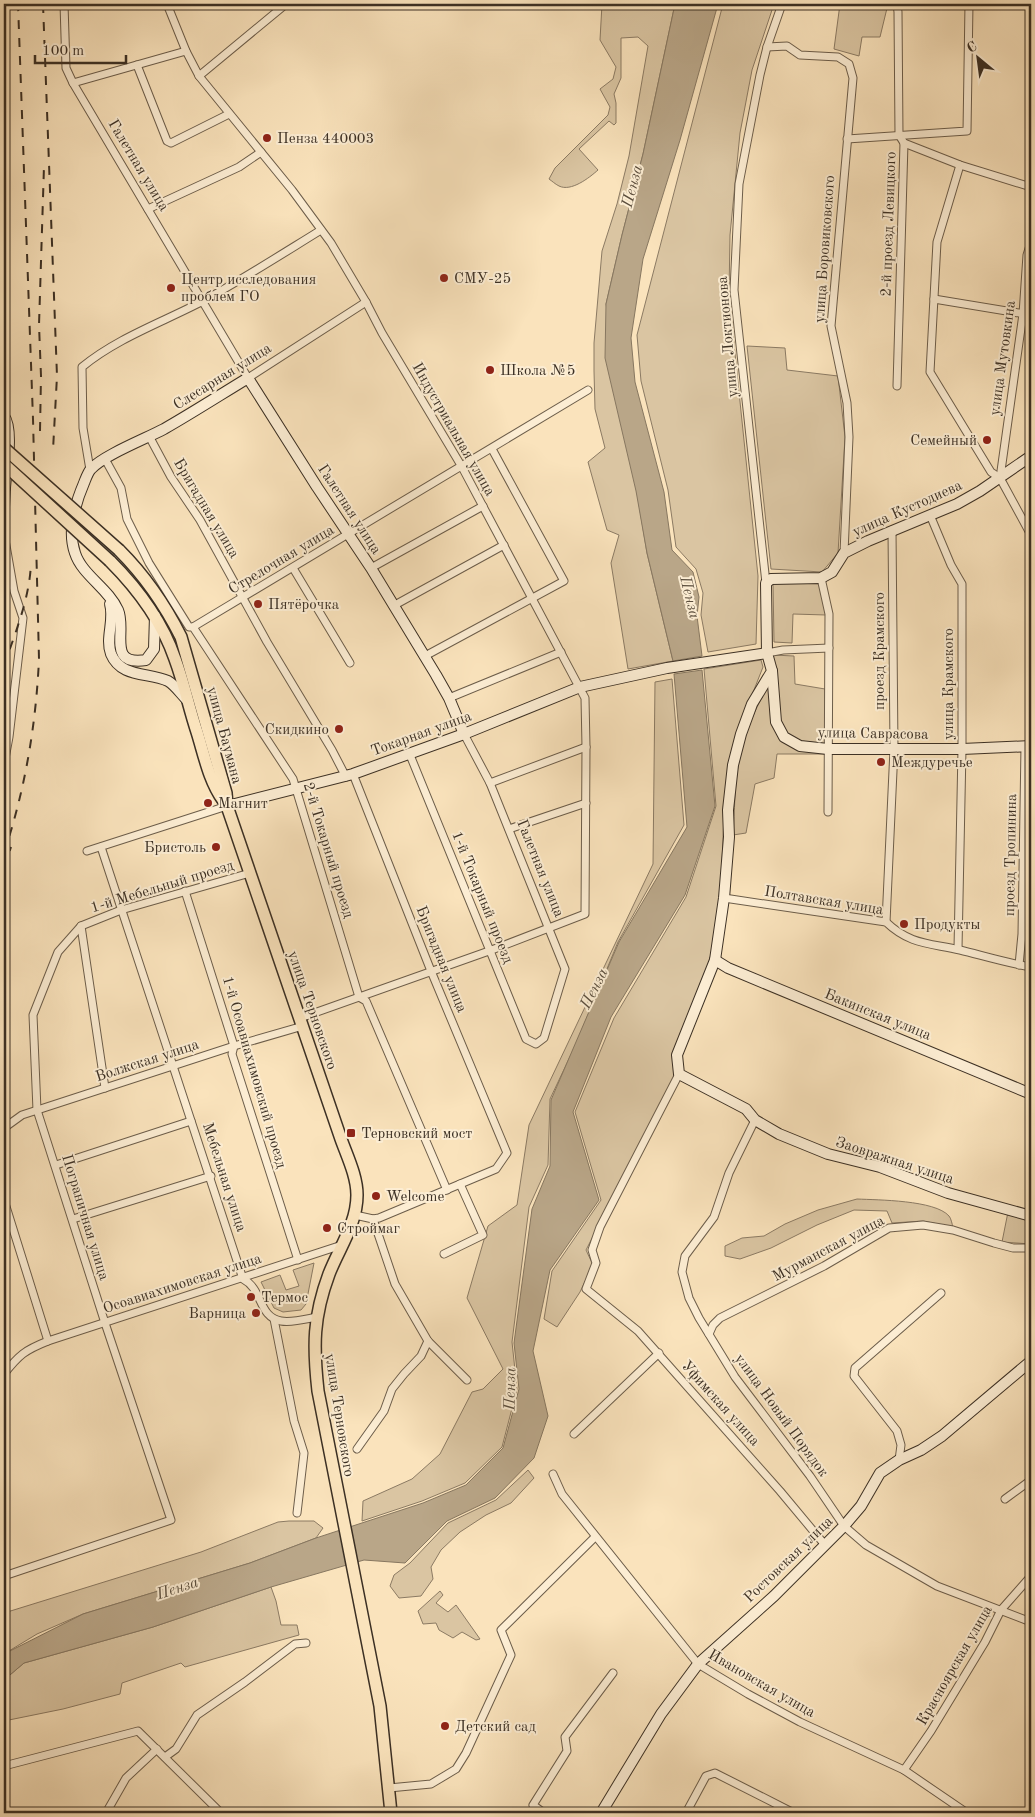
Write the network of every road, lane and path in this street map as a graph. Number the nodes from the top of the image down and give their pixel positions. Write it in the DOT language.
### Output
graph roads {
  1 [pos="64,4"];
  2 [pos="167,4"];
  3 [pos="286,4"];
  4 [pos="782,4"];
  5 [pos="897,4"];
  6 [pos="969,4"];
  7 [pos="767,46"];
  8 [pos="186,51"];
  9 [pos="137,65"];
  10 [pos="199,76"];
  11 [pos="73,83"];
  12 [pos="230,114"];
  13 [pos="899,136"];
  14 [pos="847,139"];
  15 [pos="904,143"];
  16 [pos="261,152"];
  17 [pos="960,165"];
  18 [pos="1031,187"];
  19 [pos="148,209"];
  20 [pos="321,230"];
  21 [pos="1031,242"];
  22 [pos="934,299"];
  23 [pos="202,301"];
  24 [pos="366,302"];
  25 [pos="1023,314"];
  26 [pos="1031,315"];
  27 [pos="248,378"];
  28 [pos="897,386"];
  29 [pos="588,390"];
  30 [pos="4,416"];
  31 [pos="150,436"];
  32 [pos="4,448"];
  33 [pos="492,449"];
  34 [pos="1031,456"];
  35 [pos="105,459"];
  36 [pos="4,464"];
  37 [pos="462,467"];
  38 [pos="90,470"];
  39 [pos="1000,478"];
  40 [pos="4,488"];
  41 [pos="483,506"];
  42 [pos="4,507"];
  43 [pos="930,515"];
  44 [pos="892,530"];
  45 [pos="4,534"];
  46 [pos="348,535"];
  47 [pos="1031,535"];
  48 [pos="504,545"];
  49 [pos="844,553"];
  50 [pos="293,568"];
  51 [pos="371,568"];
  52 [pos="821,578"];
  53 [pos="766,583"];
  54 [pos="108,594"];
  55 [pos="243,598"];
  56 [pos="532,599"];
  57 [pos="393,606"];
  58 [pos="155,616"];
  59 [pos="193,628"];
  60 [pos="829,648"];
  61 [pos="561,652"];
  62 [pos="767,653"];
  63 [pos="424,656"];
  64 [pos="350,663"];
  65 [pos="772,671"];
  66 [pos="580,688"];
  67 [pos="449,698"];
  68 [pos="187,700"];
  69 [pos="464,734"];
  70 [pos="1028,746"];
  71 [pos="586,747"];
  72 [pos="828,749"];
  73 [pos="894,749"];
  74 [pos="962,749"];
  75 [pos="410,754"];
  76 [pos="4,764"];
  77 [pos="349,776"];
  78 [pos="490,783"];
  79 [pos="295,789"];
  80 [pos="586,803"];
  81 [pos="227,806"];
  82 [pos="828,812"];
  83 [pos="509,829"];
  84 [pos="101,847"];
  85 [pos="87,851"];
  86 [pos="250,873"];
  87 [pos="185,891"];
  88 [pos="724,898"];
  89 [pos="122,910"];
  90 [pos="586,914"];
  91 [pos="886,922"];
  92 [pos="81,926"];
  93 [pos="548,927"];
  94 [pos="958,949"];
  95 [pos="489,950"];
  96 [pos="715,960"];
  97 [pos="1019,965"];
  98 [pos="1031,967"];
  99 [pos="431,971"];
  100 [pos="359,997"];
  101 [pos="301,1022"];
  102 [pos="536,1044"];
  103 [pos="234,1046"];
  104 [pos="173,1065"];
  105 [pos="679,1074"];
  106 [pos="105,1088"];
  107 [pos="1031,1094"];
  108 [pos="37,1110"];
  109 [pos="755,1120"];
  110 [pos="191,1121"];
  111 [pos="4,1128"];
  112 [pos="56,1165"];
  113 [pos="210,1176"];
  114 [pos="460,1184"];
  115 [pos="446,1190"];
  116 [pos="4,1200"];
  117 [pos="355,1215"];
  118 [pos="1031,1216"];
  119 [pos="73,1219"];
  120 [pos="373,1219"];
  121 [pos="342,1245"];
  122 [pos="1031,1248"];
  123 [pos="444,1254"];
  124 [pos="298,1260"];
  125 [pos="243,1279"];
  126 [pos="941,1293"];
  127 [pos="317,1318"];
  128 [pos="274,1319"];
  129 [pos="105,1323"];
  130 [pos="709,1334"];
  131 [pos="48,1341"];
  132 [pos="428,1341"];
  133 [pos="659,1354"];
  134 [pos="1031,1361"];
  135 [pos="4,1374"];
  136 [pos="467,1380"];
  137 [pos="574,1434"];
  138 [pos="357,1449"];
  139 [pos="899,1460"];
  140 [pos="553,1474"];
  141 [pos="1031,1480"];
  142 [pos="1005,1499"];
  143 [pos="297,1513"];
  144 [pos="844,1526"];
  145 [pos="595,1537"];
  146 [pos="824,1545"];
  147 [pos="4,1576"];
  148 [pos="1031,1576"];
  149 [pos="1001,1610"];
  150 [pos="1031,1622"];
  151 [pos="306,1643"];
  152 [pos="698,1664"];
  153 [pos="613,1674"];
  154 [pos="157,1749"];
  155 [pos="165,1757"];
  156 [pos="4,1766"];
  157 [pos="904,1770"];
  158 [pos="389,1788"];
  159 [pos="603,1812"];
  160 [pos="106,1813"];
  161 [pos="221,1813"];
  162 [pos="391,1813"];
  163 [pos="544,1813"];
  164 [pos="686,1813"];
  165 [pos="794,1813"];
  166 [pos="967,1813"];
  1 -- 11 [label="street, Галетная улица"];
  2 -- 8 [label="street, Индустриальная улица"];
  3 -- 10 [label="street"];
  4 -- 7 [label="street, улица Локтионова"];
  5 -- 13 [label="street, 2-й проезд Левицкого"];
  6 -- 13 [label="street"];
  7 -- 14 [label="street, улица Боровиковского"];
  7 -- 53 [label="street, улица Локтионова"];
  8 -- 9 [label="street"];
  8 -- 10 [label="street, Индустриальная улица"];
  9 -- 11 [label="street"];
  9 -- 12 [label="street"];
  10 -- 12 [label="street, Индустриальная улица"];
  11 -- 19 [label="street, Галетная улица"];
  12 -- 16 [label="street, Индустриальная улица"];
  13 -- 14 [label="street"];
  13 -- 15 [label="street, 2-й проезд Левицкого"];
  14 -- 49 [label="street, улица Боровиковского"];
  15 -- 17 [label="street"];
  15 -- 28 [label="street, 2-й проезд Левицкого"];
  16 -- 19 [label="street"];
  16 -- 20 [label="street, Индустриальная улица"];
  17 -- 18 [label="street"];
  17 -- 22 [label="street"];
  19 -- 23 [label="street, Галетная улица"];
  20 -- 23 [label="street"];
  20 -- 24 [label="street, Индустриальная улица"];
  21 -- 25 [label="street, улица Мутовкина"];
  22 -- 25 [label="street"];
  22 -- 39 [label="street"];
  23 -- 27 [label="street, Галетная улица"];
  23 -- 38 [label="street"];
  24 -- 27 [label="street, Слесарная улица"];
  24 -- 37 [label="street, Индустриальная улица"];
  25 -- 26 [label="street"];
  25 -- 39 [label="street, улица Мутовкина"];
  27 -- 31 [label="street, Слесарная улица"];
  27 -- 46 [label="street, Галетная улица"];
  29 -- 33 [label="street, Стрелочная улица"];
  30 -- 40 [label="street"];
  31 -- 35 [label="street, Слесарная улица"];
  31 -- 55 [label="street, Бригадная улица"];
  32 -- 81 [label="main road, улица Баумана, bridge"];
  33 -- 37 [label="street, Стрелочная улица"];
  33 -- 56 [label="street"];
  34 -- 39 [label="street, улица Кустодиева"];
  35 -- 38 [label="street, Слесарная улица"];
  35 -- 59 [label="street, 2-й Токарный проезд"];
  36 -- 58 [label="main road, улица Баумана, bridge"];
  37 -- 41 [label="street, Индустриальная улица"];
  37 -- 46 [label="street, Стрелочная улица"];
  38 -- 54 [label="street"];
  39 -- 43 [label="street, улица Кустодиева"];
  39 -- 47 [label="street"];
  40 -- 42 [label="street"];
  41 -- 48 [label="street, Индустриальная улица"];
  41 -- 51 [label="street"];
  43 -- 44 [label="street, улица Кустодиева"];
  43 -- 74 [label="street, улица Крамского"];
  44 -- 49 [label="street, улица Кустодиева"];
  44 -- 73 [label="street, проезд Крамского"];
  45 -- 76 [label="street"];
  46 -- 50 [label="street, Стрелочная улица"];
  46 -- 51 [label="street, Галетная улица"];
  48 -- 56 [label="street, Индустриальная улица"];
  48 -- 57 [label="street"];
  49 -- 52 [label="street"];
  50 -- 55 [label="street, Стрелочная улица"];
  50 -- 64 [label="street"];
  51 -- 57 [label="street, Галетная улица"];
  52 -- 53 [label="street"];
  52 -- 60 [label="street"];
  53 -- 62 [label="street, улица Саврасова"];
  54 -- 58 [label="street"];
  54 -- 68 [label="street"];
  55 -- 59 [label="street, Стрелочная улица"];
  55 -- 77 [label="street, Бригадная улица"];
  56 -- 61 [label="street, Индустриальная улица"];
  56 -- 63 [label="street"];
  57 -- 63 [label="street, Галетная улица"];
  58 -- 68 [label="main road, улица Баумана"];
  59 -- 79 [label="street, 2-й Токарный проезд"];
  60 -- 62 [label="street"];
  60 -- 72 [label="street"];
  61 -- 66 [label="street, Индустриальная улица"];
  61 -- 67 [label="street"];
  62 -- 65 [label="street, улица Саврасова"];
  62 -- 66 [label="street, Токарная улица"];
  63 -- 67 [label="street, Галетная улица"];
  65 -- 72 [label="street, улица Саврасова"];
  65 -- 88 [label="street"];
  66 -- 69 [label="street, Токарная улица"];
  66 -- 71 [label="street, Индустриальная улица"];
  67 -- 69 [label="street, Галетная улица"];
  68 -- 81 [label="main road, улица Баумана"];
  69 -- 75 [label="street, Токарная улица"];
  69 -- 78 [label="street, Галетная улица"];
  70 -- 74 [label="street, улица Саврасова"];
  70 -- 97 [label="street, проезд Тропинина"];
  71 -- 78 [label="street"];
  71 -- 80 [label="street, Индустриальная улица"];
  72 -- 73 [label="street, улица Саврасова"];
  72 -- 82 [label="street"];
  73 -- 74 [label="street, улица Саврасова"];
  73 -- 91 [label="street, проезд Крамского"];
  74 -- 94 [label="street, улица Крамского"];
  75 -- 77 [label="street, Токарная улица"];
  75 -- 95 [label="street, 1-й Токарный проезд"];
  77 -- 79 [label="street, Токарная улица"];
  77 -- 99 [label="street, Бригадная улица"];
  78 -- 83 [label="street, Галетная улица"];
  79 -- 81 [label="street, Токарная улица"];
  79 -- 100 [label="street, 2-й Токарный проезд"];
  80 -- 83 [label="street"];
  80 -- 90 [label="street, Индустриальная улица"];
  81 -- 84 [label="street, Токарная улица"];
  81 -- 86 [label="main road, улица Терновского"];
  83 -- 93 [label="street, Галетная улица"];
  84 -- 85 [label="street, Токарная улица"];
  84 -- 89 [label="street, Мебельная улица"];
  86 -- 87 [label="street, 1-й Мебельный проезд"];
  86 -- 101 [label="main road, улица Терновского"];
  87 -- 89 [label="street, 1-й Мебельный проезд"];
  87 -- 103 [label="street, 1-й Осоавиахимовский проезд"];
  88 -- 91 [label="street, Полтавская улица"];
  88 -- 96 [label="street"];
  89 -- 92 [label="street, 1-й Мебельный проезд"];
  89 -- 104 [label="street, Мебельная улица"];
  90 -- 93 [label="street, Волжская улица"];
  91 -- 94 [label="street, Полтавская улица"];
  92 -- 106 [label="street"];
  92 -- 108 [label="street, Пограничная улица"];
  93 -- 95 [label="street, Волжская улица"];
  93 -- 102 [label="street, Галетная улица"];
  94 -- 97 [label="street, Полтавская улица"];
  95 -- 99 [label="street, Волжская улица"];
  95 -- 102 [label="street, 1-й Токарный проезд"];
  96 -- 105 [label="street"];
  96 -- 107 [label="street, Бакинская улица"];
  97 -- 98 [label="street, Полтавская улица"];
  99 -- 100 [label="street, Волжская улица"];
  99 -- 114 [label="street, Бригадная улица"];
  100 -- 101 [label="street, Волжская улица"];
  100 -- 115 [label="street, 2-й Токарный проезд"];
  101 -- 103 [label="street, Волжская улица"];
  101 -- 117 [label="main road, улица Терновского"];
  103 -- 104 [label="street, Волжская улица"];
  103 -- 124 [label="street, 1-й Осоавиахимовский проезд"];
  104 -- 106 [label="street, Волжская улица"];
  104 -- 110 [label="street, Мебельная улица"];
  105 -- 109 [label="street, Заовражная улица"];
  105 -- 133 [label="street, Уфимская улица"];
  106 -- 108 [label="street, Волжская улица"];
  108 -- 111 [label="street, Волжская улица"];
  108 -- 112 [label="street, Пограничная улица"];
  109 -- 118 [label="street, Заовражная улица"];
  109 -- 130 [label="street, улица Новый Порядок"];
  110 -- 112 [label="street"];
  110 -- 113 [label="street, Мебельная улица"];
  112 -- 119 [label="street, Пограничная улица"];
  113 -- 119 [label="street"];
  113 -- 125 [label="street, Мебельная улица"];
  114 -- 115 [label="street"];
  114 -- 123 [label="street"];
  115 -- 120 [label="street"];
  116 -- 131 [label="street"];
  117 -- 120 [label="street"];
  117 -- 121 [label="main road, улица Терновского"];
  119 -- 129 [label="street, Пограничная улица"];
  120 -- 132 [label="street"];
  121 -- 124 [label="street, Осоавиахимовская улица"];
  121 -- 127 [label="main road, улица Терновского"];
  122 -- 130 [label="street, Мурманская улица"];
  124 -- 125 [label="street, Осоавиахимовская улица"];
  125 -- 128 [label="street, Мебельная улица"];
  125 -- 129 [label="street, Осоавиахимовская улица"];
  126 -- 139 [label="street"];
  127 -- 128 [label="street"];
  127 -- 158 [label="main road, улица Терновского"];
  128 -- 143 [label="street, Мебельная улица"];
  129 -- 131 [label="street, Осоавиахимовская улица"];
  129 -- 147 [label="street, Пограничная улица"];
  130 -- 144 [label="street, улица Новый Порядок"];
  131 -- 135 [label="street, Осоавиахимовская улица"];
  132 -- 136 [label="street"];
  132 -- 138 [label="street, улица Терновского"];
  133 -- 137 [label="street"];
  133 -- 146 [label="street, Уфимская улица"];
  134 -- 139 [label="street, Ростовская улица"];
  139 -- 144 [label="street, Ростовская улица"];
  140 -- 145 [label="street, Ивановская улица"];
  141 -- 142 [label="street"];
  144 -- 146 [label="street, Ростовская улица"];
  144 -- 149 [label="street, улица Новый Порядок"];
  145 -- 152 [label="street, Ивановская улица"];
  145 -- 158 [label="street"];
  146 -- 152 [label="street, Ростовская улица"];
  148 -- 149 [label="street, Красноярская улица"];
  149 -- 150 [label="street, улица Новый Порядок"];
  149 -- 157 [label="street, Красноярская улица"];
  151 -- 155 [label="street"];
  152 -- 157 [label="street, Ивановская улица"];
  152 -- 159 [label="street, Ростовская улица"];
  153 -- 163 [label="street"];
  154 -- 155 [label="street"];
  154 -- 156 [label="street"];
  154 -- 160 [label="street"];
  155 -- 161 [label="street"];
  157 -- 166 [label="street, Ивановская улица"];
  158 -- 162 [label="main road, улица Терновского"];
  164 -- 165 [label="street"];
}
